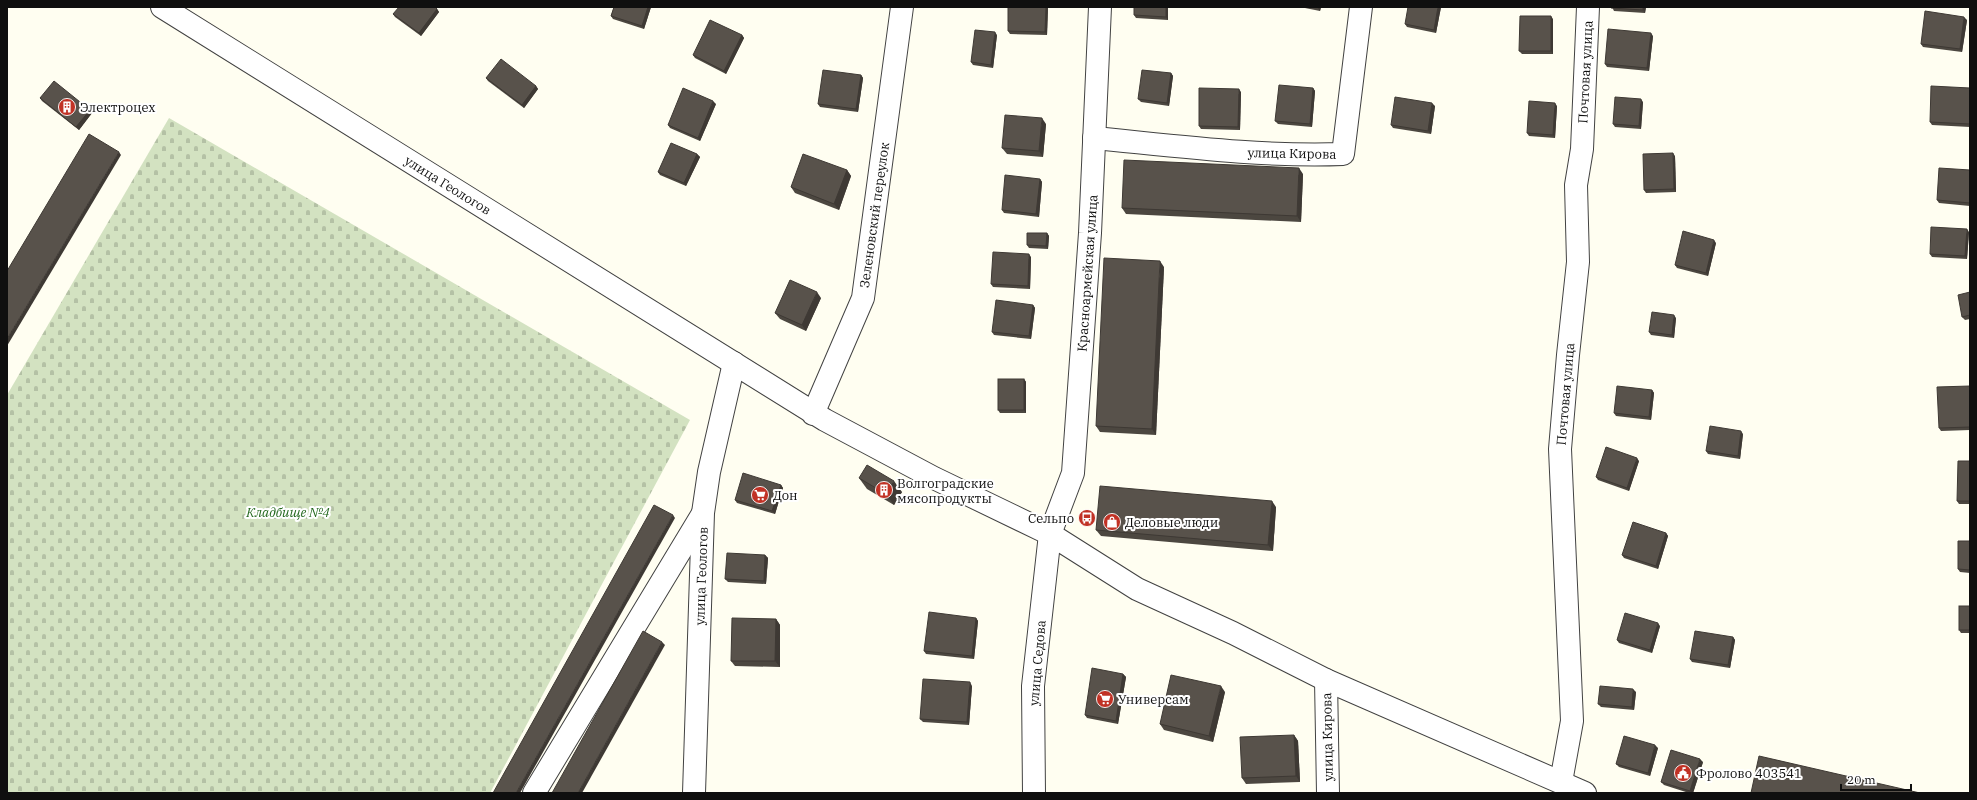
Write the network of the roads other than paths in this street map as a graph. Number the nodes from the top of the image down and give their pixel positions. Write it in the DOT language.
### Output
graph roads {
  1 [pos="162,7"];
  2 [pos="902,7"];
  3 [pos="1100,7"];
  4 [pos="1361,7"];
  5 [pos="1588,7"];
  6 [pos="1094,138"];
  7 [pos="734,363"];
  8 [pos="813,414"];
  9 [pos="703,513"];
  10 [pos="1050,534"];
  11 [pos="1326,680"];
  12 [pos="1561,782"];
  13 [pos="534,793"];
  14 [pos="694,793"];
  15 [pos="1034,793"];
  16 [pos="1328,793"];
  17 [pos="1585,793"];
  1 -- 7 [label="street, улица Геологов"];
  2 -- 8 [label="street, Зеленовский переулок"];
  3 -- 6 [label="street, Красноармейская улица"];
  4 -- 6 [label="street, улица Кирова"];
  5 -- 12 [label="street, Почтовая улица"];
  6 -- 10 [label="street, Красноармейская улица"];
  7 -- 8 [label="street, улица Геологов"];
  7 -- 9 [label="street, улица Геологов"];
  8 -- 10 [label="street, улица Геологов"];
  9 -- 13 [label="street"];
  9 -- 14 [label="street, улица Геологов"];
  10 -- 11 [label="street, улица Геологов"];
  10 -- 15 [label="street, улица Седова"];
  11 -- 12 [label="street, улица Геологов"];
  11 -- 16 [label="street, улица Кирова"];
  12 -- 17 [label="street, улица Геологов"];
}
